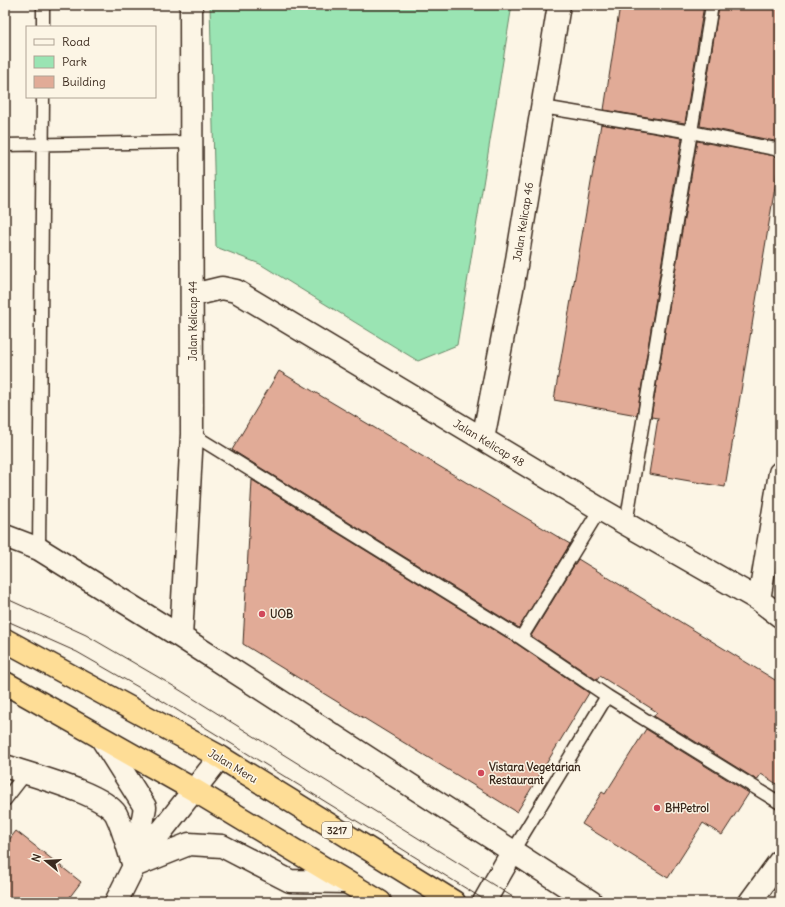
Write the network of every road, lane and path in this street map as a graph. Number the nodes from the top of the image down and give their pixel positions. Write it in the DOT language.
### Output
graph roads {
  1 [pos="43,5"];
  2 [pos="191,5"];
  3 [pos="559,5"];
  4 [pos="712,5"];
  5 [pos="43,26"];
  6 [pos="43,98"];
  7 [pos="543,108"];
  8 [pos="691,132"];
  9 [pos="191,142"];
  10 [pos="43,144"];
  11 [pos="5,145"];
  12 [pos="780,150"];
  13 [pos="193,295"];
  14 [pos="192,434"];
  15 [pos="483,439"];
  16 [pos="780,473"];
  17 [pos="600,509"];
  18 [pos="626,524"];
  19 [pos="5,536"];
  20 [pos="39,549"];
  21 [pos="759,600"];
  22 [pos="780,616"];
  23 [pos="181,637"];
  24 [pos="521,638"];
  25 [pos="5,640"];
  26 [pos="5,682"];
  27 [pos="607,696"];
  28 [pos="102,739"];
  29 [pos="220,757"];
  30 [pos="5,766"];
  31 [pos="26,773"];
  32 [pos="194,790"];
  33 [pos="5,800"];
  34 [pos="780,803"];
  35 [pos="513,851"];
  36 [pos="780,861"];
  37 [pos="134,866"];
  38 [pos="356,891"];
  39 [pos="116,902"];
  40 [pos="380,902"];
  41 [pos="454,902"];
  42 [pos="484,902"];
  43 [pos="591,902"];
  44 [pos="750,902"];
  1 -- 5 [label="lane"];
  2 -- 9 [label="street, Jalan Kelicap 44"];
  3 -- 7 [label="street, Jalan Kelicap 46"];
  4 -- 8 [label="lane"];
  6 -- 10 [label="lane"];
  7 -- 8 [label="lane"];
  7 -- 15 [label="street, Jalan Kelicap 46"];
  8 -- 12 [label="lane"];
  8 -- 18 [label="lane"];
  9 -- 10 [label="lane"];
  9 -- 13 [label="street, Jalan Kelicap 44"];
  10 -- 11 [label="lane"];
  10 -- 20 [label="lane"];
  13 -- 14 [label="street, Jalan Kelicap 44"];
  13 -- 15 [label="street, Jalan Kelicap 48"];
  14 -- 23 [label="street, Jalan Kelicap 44"];
  14 -- 24 [label="lane"];
  15 -- 17 [label="street, Jalan Kelicap 48"];
  16 -- 21 [label="street"];
  17 -- 18 [label="street, Jalan Kelicap 48"];
  17 -- 24 [label="lane"];
  18 -- 21 [label="street, Jalan Kelicap 48"];
  19 -- 20 [label="street"];
  20 -- 23 [label="street"];
  21 -- 22 [label="street, Jalan Kelicap 48"];
  23 -- 35 [label="street"];
  24 -- 27 [label="lane"];
  25 -- 29 [label="highway, Jalan Meru / 3217"];
  26 -- 28 [label="highway"];
  27 -- 34 [label="lane"];
  27 -- 35 [label="lane"];
  28 -- 32 [label="highway"];
  28 -- 37 [label="street"];
  29 -- 32 [label="street"];
  29 -- 41 [label="highway, Jalan Meru / 3217"];
  30 -- 31 [label="street"];
  31 -- 33 [label="lane"];
  31 -- 37 [label="street"];
  32 -- 37 [label="street"];
  32 -- 38 [label="highway"];
  35 -- 42 [label="street"];
  35 -- 43 [label="street"];
  36 -- 44 [label="street"];
  37 -- 38 [label="street"];
  37 -- 39 [label="street"];
  38 -- 40 [label="highway"];
}
